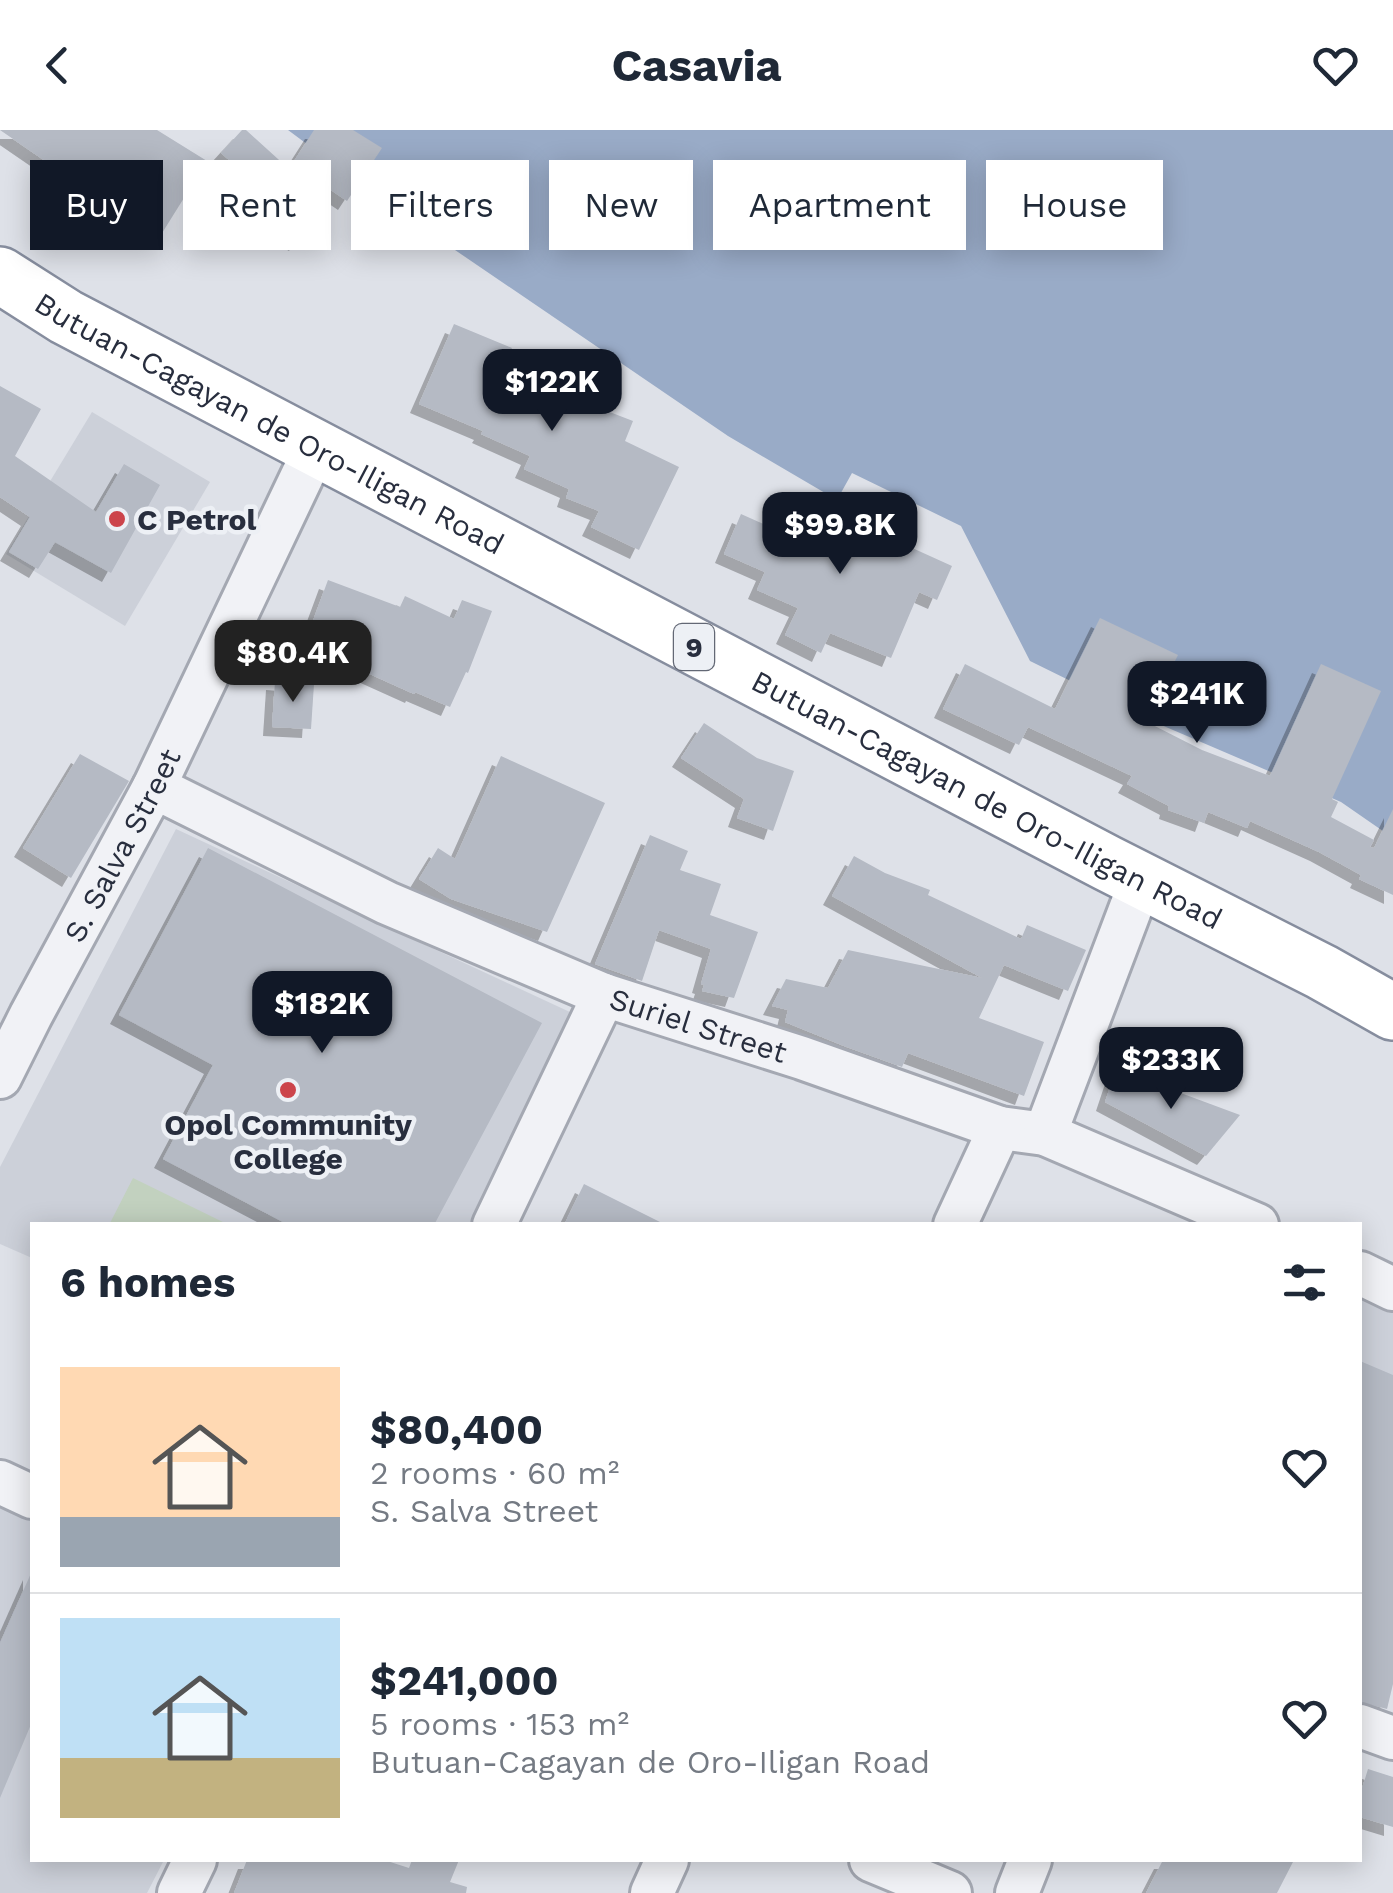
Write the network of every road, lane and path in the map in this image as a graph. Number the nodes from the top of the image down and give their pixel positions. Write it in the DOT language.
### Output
graph roads {
  1 [pos="0,275"];
  2 [pos="316,449"];
  3 [pos="154,787"];
  4 [pos="1141,881"];
  5 [pos="604,995"];
  6 [pos="1393,1012"];
  7 [pos="0,1077"];
  8 [pos="1000,1128"];
  9 [pos="1045,1134"];
  10 [pos="495,1222"];
  11 [pos="956,1222"];
  12 [pos="1250,1222"];
  13 [pos="1362,1274"];
  14 [pos="1393,1289"];
  15 [pos="0,1482"];
  16 [pos="30,1495"];
  17 [pos="1362,1727"];
  18 [pos="1393,1738"];
  19 [pos="193,1862"];
  20 [pos="666,1862"];
  21 [pos="876,1862"];
  22 [pos="1029,1862"];
  23 [pos="179,1893"];
  24 [pos="652,1893"];
  25 [pos="950,1893"];
  26 [pos="1017,1893"];
  1 -- 2 [label="highway, Butuan-Cagayan de Oro-Iligan Road / 9"];
  2 -- 3 [label="street, S. Salva Street"];
  2 -- 4 [label="highway, Butuan-Cagayan de Oro-Iligan Road / 9"];
  3 -- 5 [label="street, Suriel Street"];
  3 -- 7 [label="street, S. Salva Street"];
  4 -- 6 [label="highway, Butuan-Cagayan de Oro-Iligan Road / 9"];
  4 -- 9 [label="street"];
  5 -- 8 [label="street, Suriel Street"];
  5 -- 10 [label="street"];
  8 -- 9 [label="street, Suriel Street"];
  8 -- 11 [label="street"];
  9 -- 12 [label="street, Suriel Street"];
  13 -- 14 [label="street"];
  15 -- 16 [label="street"];
  17 -- 18 [label="street"];
  19 -- 23 [label="street"];
  20 -- 24 [label="street"];
  21 -- 25 [label="street"];
  22 -- 26 [label="street"];
}
